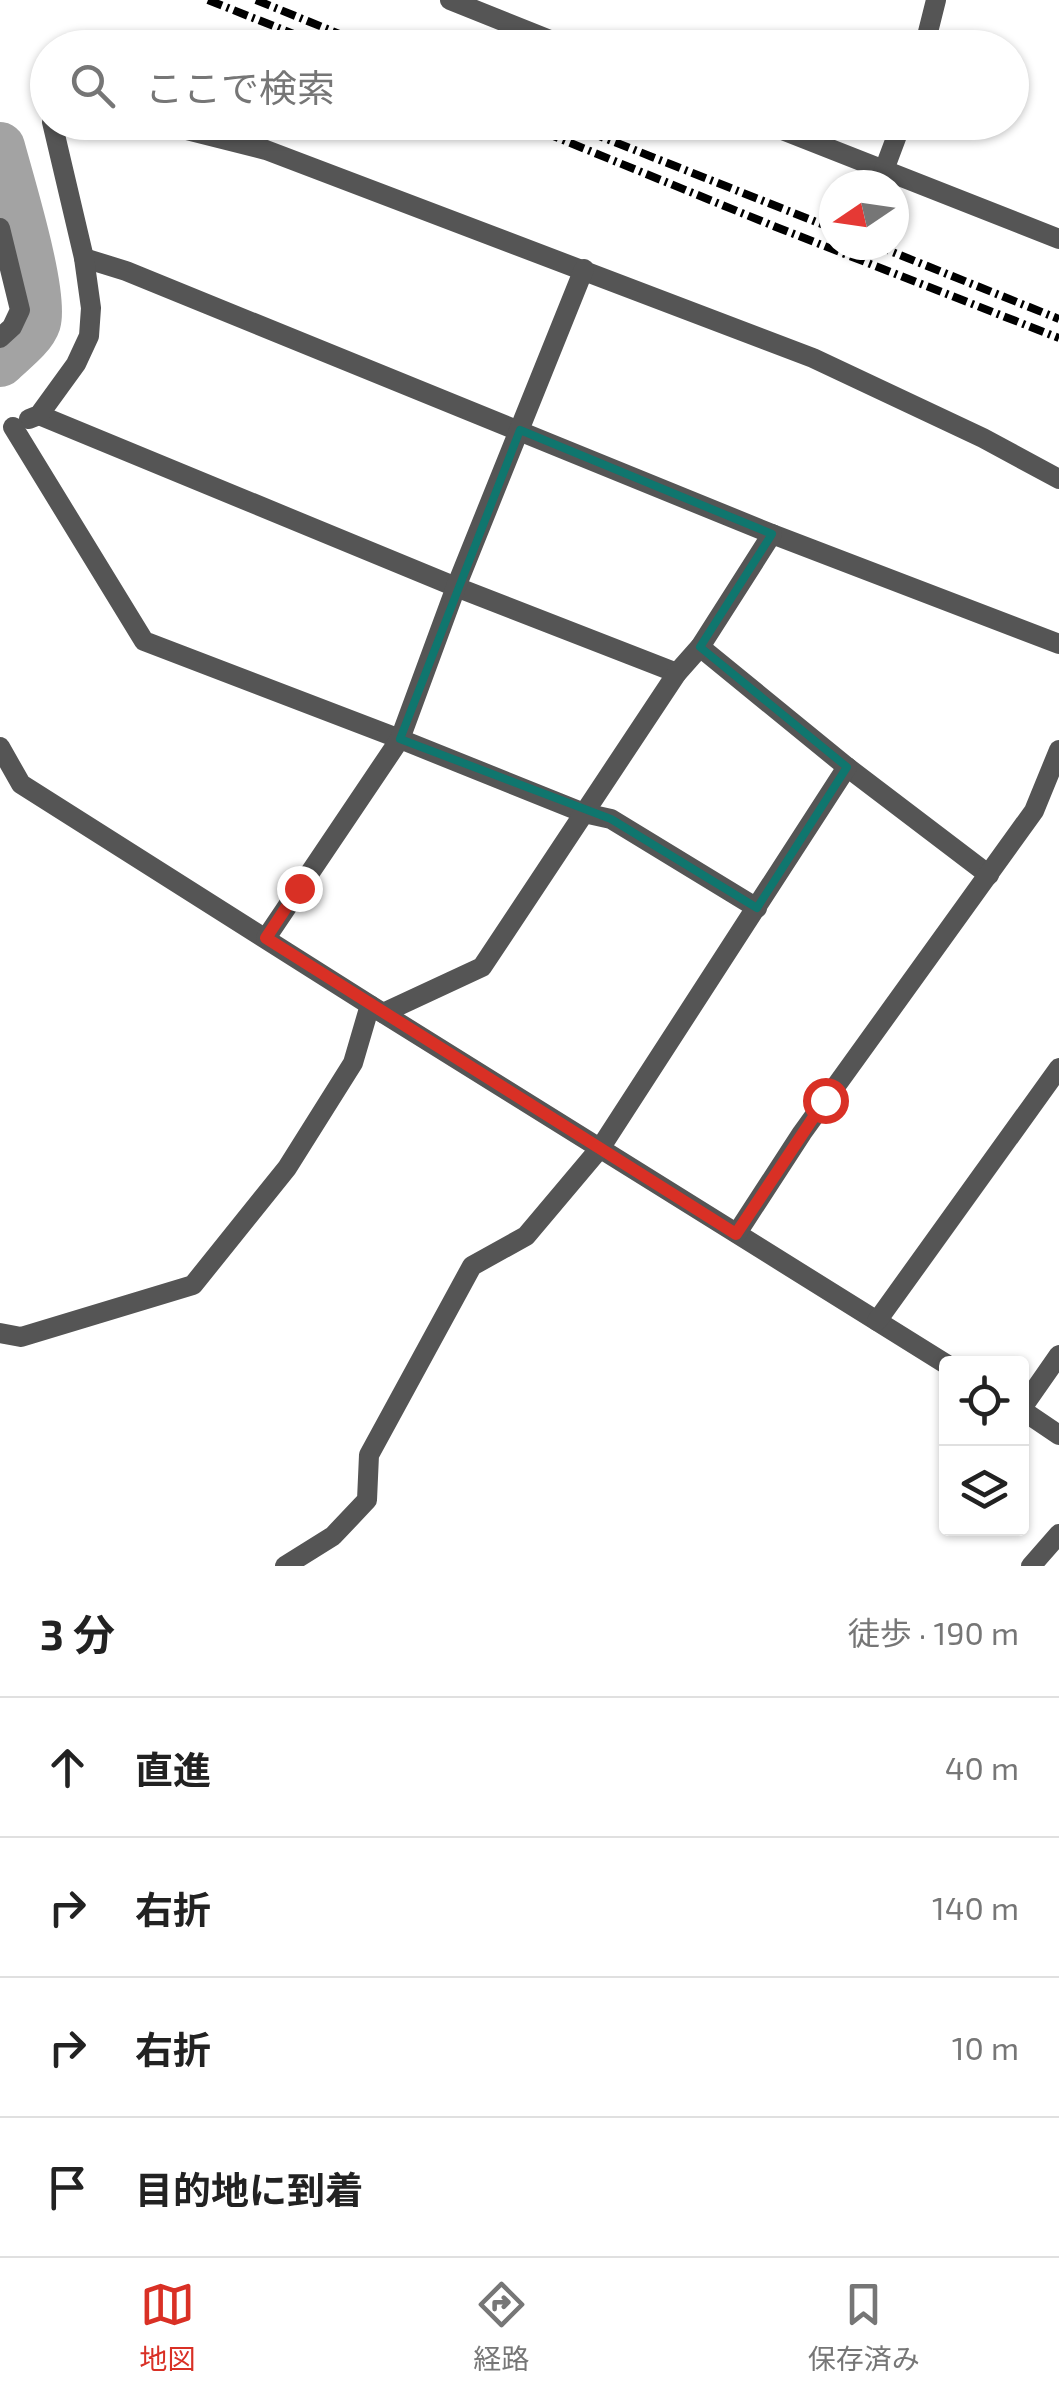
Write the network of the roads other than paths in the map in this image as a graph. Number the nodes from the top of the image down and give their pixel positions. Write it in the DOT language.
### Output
graph roads {
  1 [pos="450,0"];
  2 [pos="936,0"];
  3 [pos="525,30"];
  4 [pos="928,30"];
  5 [pos="56,140"];
  6 [pos="226,140"];
  7 [pos="808,140"];
  8 [pos="895,140"];
  9 [pos="884,170"];
  10 [pos="909,180"];
  11 [pos="0,228"];
  12 [pos="1059,240"];
  13 [pos="84,258"];
  14 [pos="584,269"];
  15 [pos="6,274"];
  16 [pos="0,338"];
  17 [pos="39,415"];
  18 [pos="6,428"];
  19 [pos="520,430"];
  20 [pos="1059,478"];
  21 [pos="772,534"];
  22 [pos="456,587"];
  23 [pos="1059,644"];
  24 [pos="700,646"];
  25 [pos="677,673"];
  26 [pos="400,739"];
  27 [pos="0,747"];
  28 [pos="1059,750"];
  29 [pos="847,767"];
  30 [pos="584,813"];
  31 [pos="989,874"];
  32 [pos="758,908"];
  33 [pos="266,938"];
  34 [pos="377,1009"];
  35 [pos="1059,1068"];
  36 [pos="602,1148"];
  37 [pos="736,1234"];
  38 [pos="877,1320"];
  39 [pos="0,1333"];
  40 [pos="1059,1355"];
  41 [pos="939,1360"];
  42 [pos="1029,1399"];
  43 [pos="1029,1414"];
  44 [pos="1059,1435"];
  45 [pos="1059,1534"];
  46 [pos="285,1566"];
  47 [pos="1031,1566"];
  1 -- 3 [label="street"];
  2 -- 4 [label="street"];
  5 -- 13 [label="street"];
  6 -- 14 [label="street"];
  7 -- 9 [label="street"];
  8 -- 9 [label="street"];
  10 -- 12 [label="street"];
  11 -- 15 [label="street"];
  13 -- 17 [label="street"];
  13 -- 19 [label="street"];
  14 -- 19 [label="street"];
  14 -- 20 [label="street"];
  15 -- 16 [label="street"];
  17 -- 18 [label="street"];
  17 -- 22 [label="street"];
  18 -- 26 [label="street"];
  19 -- 21 [label="street"];
  19 -- 22 [label="street"];
  21 -- 23 [label="street"];
  21 -- 24 [label="street"];
  22 -- 25 [label="street"];
  22 -- 26 [label="street"];
  24 -- 25 [label="street"];
  24 -- 29 [label="street"];
  25 -- 30 [label="street"];
  26 -- 30 [label="street"];
  26 -- 33 [label="street"];
  27 -- 33 [label="street"];
  28 -- 31 [label="street"];
  29 -- 31 [label="street"];
  29 -- 32 [label="street"];
  30 -- 32 [label="street"];
  30 -- 34 [label="street"];
  31 -- 37 [label="street"];
  32 -- 36 [label="street"];
  33 -- 34 [label="street"];
  34 -- 36 [label="street"];
  34 -- 39 [label="street"];
  35 -- 38 [label="street"];
  36 -- 37 [label="street"];
  36 -- 46 [label="street"];
  37 -- 38 [label="street"];
  38 -- 41 [label="street"];
  40 -- 42 [label="street"];
  43 -- 44 [label="street"];
  45 -- 47 [label="street"];
}
